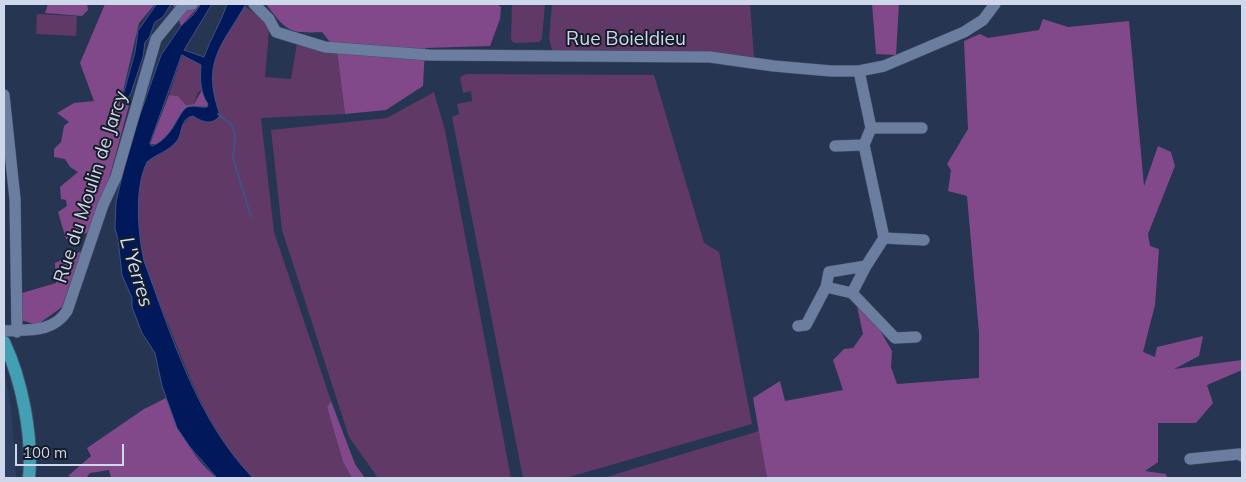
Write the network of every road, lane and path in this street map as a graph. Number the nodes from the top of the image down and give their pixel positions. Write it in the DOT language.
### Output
graph roads {
  1 [pos="192,4"];
  2 [pos="254,4"];
  3 [pos="995,4"];
  4 [pos="859,71"];
  5 [pos="4,95"];
  6 [pos="5,117"];
  7 [pos="871,128"];
  8 [pos="922,128"];
  9 [pos="864,145"];
  10 [pos="835,146"];
  11 [pos="10,200"];
  12 [pos="884,238"];
  13 [pos="924,240"];
  14 [pos="866,266"];
  15 [pos="826,287"];
  16 [pos="852,293"];
  17 [pos="798,326"];
  18 [pos="16,332"];
  19 [pos="916,337"];
  20 [pos="4,339"];
  21 [pos="4,358"];
  22 [pos="1242,456"];
  23 [pos="1190,459"];
  24 [pos="22,478"];
  25 [pos="29,478"];
  1 -- 18 [label="street, Rue du Moulin de Jarcy"];
  2 -- 4 [label="street, Rue Boieldieu"];
  3 -- 4 [label="street, Rue Boieldieu"];
  4 -- 7 [label="street"];
  5 -- 6 [label="street"];
  6 -- 11 [label="street"];
  7 -- 8 [label="street"];
  7 -- 9 [label="street"];
  9 -- 10 [label="street"];
  9 -- 12 [label="street"];
  11 -- 18 [label="street"];
  12 -- 13 [label="street"];
  12 -- 14 [label="street"];
  14 -- 15 [label="street"];
  14 -- 16 [label="street"];
  15 -- 16 [label="street"];
  15 -- 17 [label="street"];
  16 -- 19 [label="street"];
  18 -- 20 [label="street"];
  20 -- 25 [label="main road"];
  21 -- 24 [label="main road"];
  22 -- 23 [label="street"];
}
